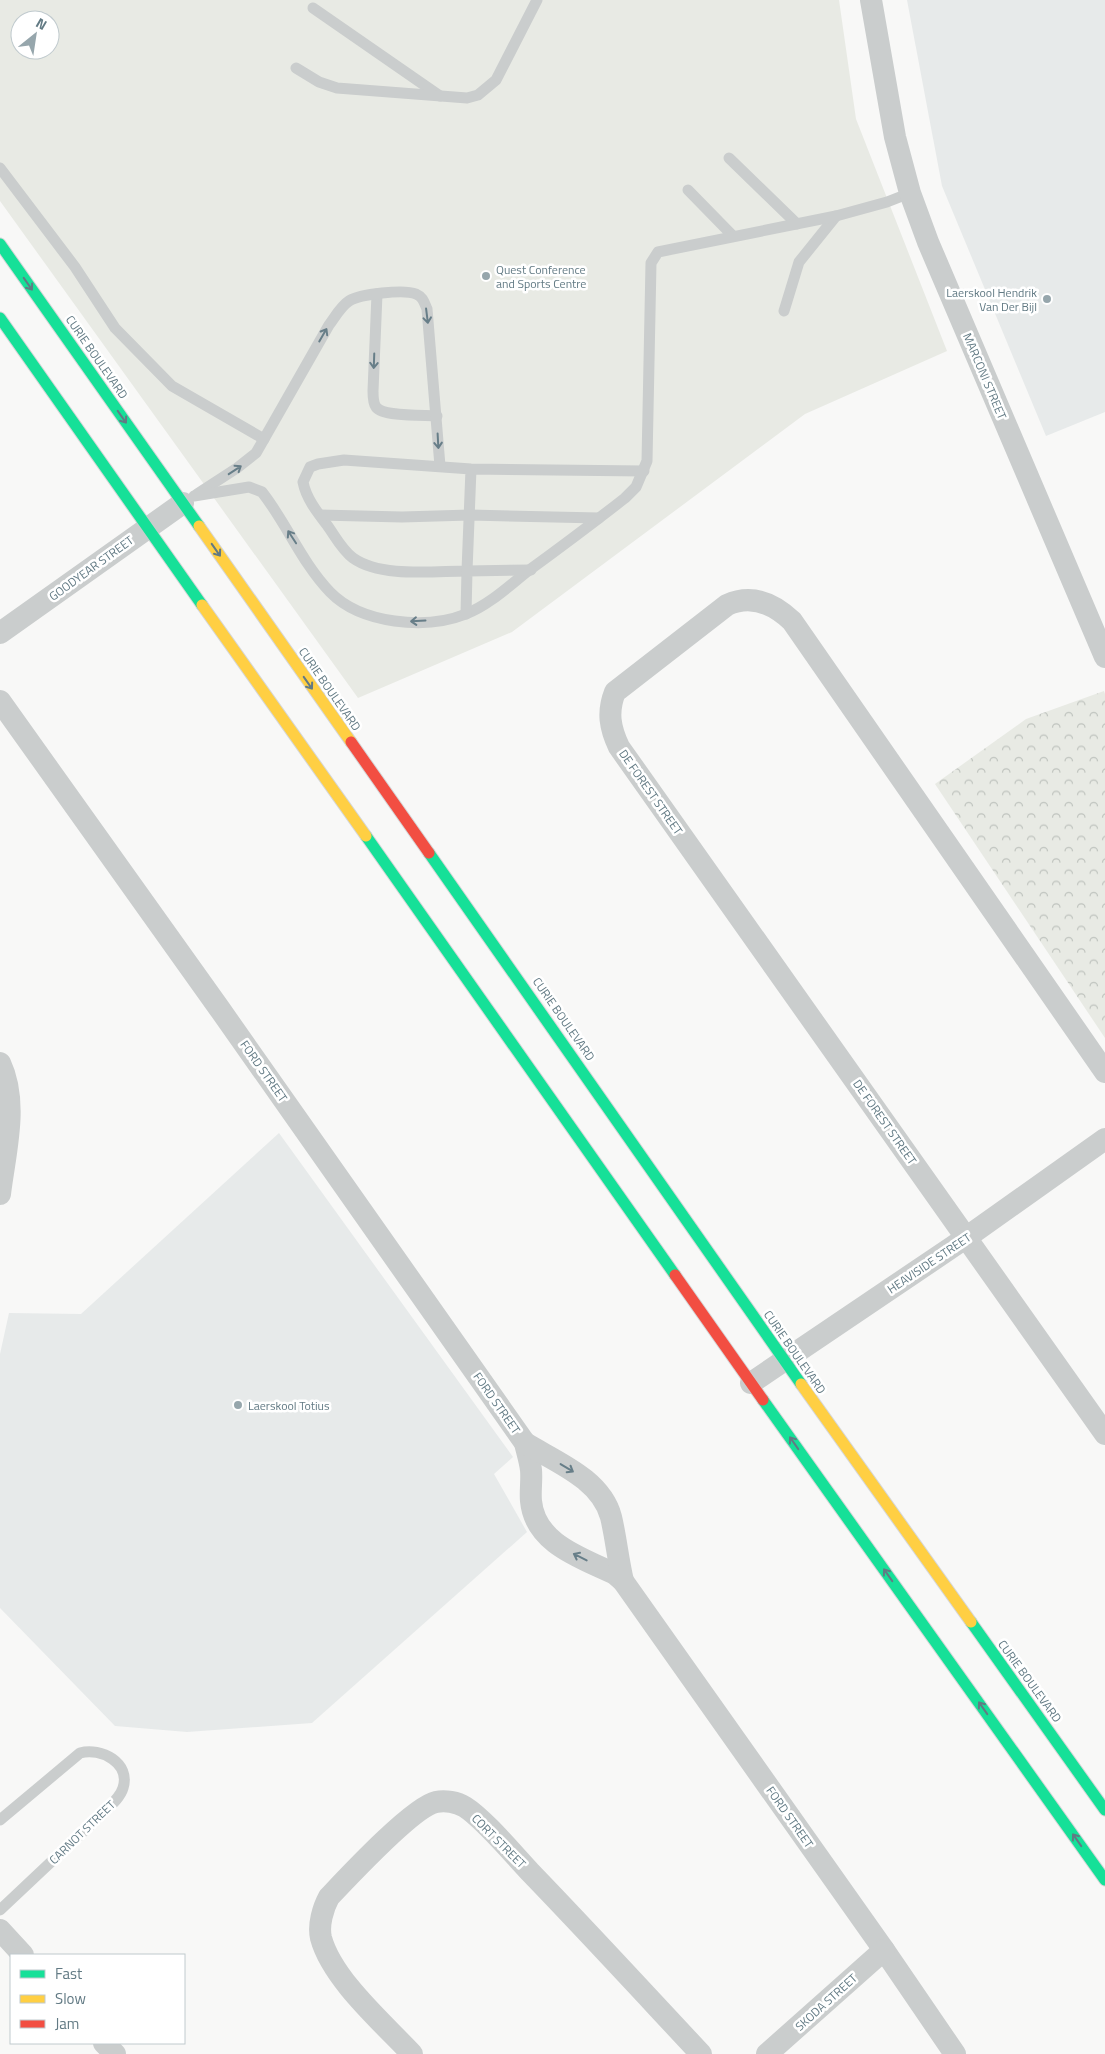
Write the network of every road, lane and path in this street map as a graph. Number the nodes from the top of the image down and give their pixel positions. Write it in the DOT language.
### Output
graph roads {
  1 [pos="537,0"];
  2 [pos="871,0"];
  3 [pos="313,8"];
  4 [pos="296,68"];
  5 [pos="442,97"];
  6 [pos="729,158"];
  7 [pos="0,168"];
  8 [pos="688,190"];
  9 [pos="910,193"];
  10 [pos="836,216"];
  11 [pos="798,224"];
  12 [pos="733,236"];
  13 [pos="0,244"];
  14 [pos="377,294"];
  15 [pos="784,311"];
  16 [pos="0,318"];
  17 [pos="437,416"];
  18 [pos="264,439"];
  19 [pos="440,466"];
  20 [pos="471,469"];
  21 [pos="644,472"];
  22 [pos="189,500"];
  23 [pos="470,515"];
  24 [pos="320,516"];
  25 [pos="599,518"];
  26 [pos="148,527"];
  27 [pos="531,570"];
  28 [pos="466,571"];
  29 [pos="466,614"];
  30 [pos="0,633"];
  31 [pos="1105,657"];
  32 [pos="0,701"];
  33 [pos="0,1063"];
  34 [pos="1105,1072"];
  35 [pos="599,1093"];
  36 [pos="586,1104"];
  37 [pos="1105,1139"];
  38 [pos="0,1194"];
  39 [pos="967,1237"];
  40 [pos="784,1360"];
  41 [pos="751,1383"];
  42 [pos="1105,1434"];
  43 [pos="525,1443"];
  44 [pos="623,1581"];
  45 [pos="1105,1810"];
  46 [pos="0,1820"];
  47 [pos="1105,1880"];
  48 [pos="0,1910"];
  49 [pos="0,1930"];
  50 [pos="884,1950"];
  51 [pos="22,1954"];
  52 [pos="105,2044"];
  53 [pos="115,2054"];
  54 [pos="412,2054"];
  55 [pos="701,2054"];
  56 [pos="767,2054"];
  57 [pos="955,2054"];
  1 -- 5 [label="lane"];
  2 -- 9 [label="street, MARCONI STREET"];
  3 -- 5 [label="lane"];
  4 -- 5 [label="lane"];
  6 -- 11 [label="lane"];
  7 -- 18 [label="lane"];
  8 -- 12 [label="lane"];
  9 -- 10 [label="lane"];
  9 -- 31 [label="street, MARCONI STREET"];
  10 -- 11 [label="lane"];
  10 -- 15 [label="lane"];
  11 -- 12 [label="lane"];
  12 -- 21 [label="lane"];
  13 -- 22 [label="street, CURIE BOULEVARD, one-way"];
  14 -- 17 [label="lane, one-way"];
  14 -- 17 [label="lane, one-way"];
  18 -- 14 [label="lane, one-way"];
  16 -- 26 [label="street"];
  17 -- 19 [label="lane, one-way"];
  22 -- 18 [label="lane, one-way"];
  19 -- 20 [label="lane"];
  19 -- 24 [label="lane"];
  20 -- 21 [label="lane"];
  20 -- 23 [label="lane"];
  21 -- 25 [label="lane"];
  22 -- 26 [label="street, GOODYEAR STREET"];
  29 -- 22 [label="lane, one-way"];
  22 -- 35 [label="street, CURIE BOULEVARD, one-way"];
  23 -- 24 [label="lane"];
  23 -- 25 [label="lane"];
  23 -- 28 [label="lane"];
  24 -- 28 [label="lane"];
  25 -- 27 [label="lane"];
  26 -- 30 [label="street, GOODYEAR STREET"];
  26 -- 41 [label="street"];
  27 -- 28 [label="lane"];
  27 -- 29 [label="lane"];
  28 -- 29 [label="lane"];
  32 -- 43 [label="street, FORD STREET"];
  33 -- 38 [label="street"];
  34 -- 39 [label="street, DE FOREST STREET"];
  35 -- 36 [label="street"];
  35 -- 40 [label="street, CURIE BOULEVARD"];
  37 -- 39 [label="street, HEAVISIDE STREET"];
  39 -- 40 [label="street, HEAVISIDE STREET"];
  39 -- 42 [label="street, DE FOREST STREET"];
  40 -- 41 [label="street, HEAVISIDE STREET"];
  40 -- 45 [label="street, CURIE BOULEVARD"];
  47 -- 41 [label="street, one-way"];
  43 -- 44 [label="street, FORD STREET, one-way"];
  44 -- 43 [label="street, FORD STREET, one-way"];
  44 -- 50 [label="street, FORD STREET"];
  46 -- 48 [label="lane, CARNOT STREET"];
  49 -- 51 [label="street"];
  50 -- 56 [label="street, SKODA STREET"];
  50 -- 57 [label="street, FORD STREET"];
  52 -- 53 [label="street"];
  54 -- 55 [label="street, CORT STREET"];
}
